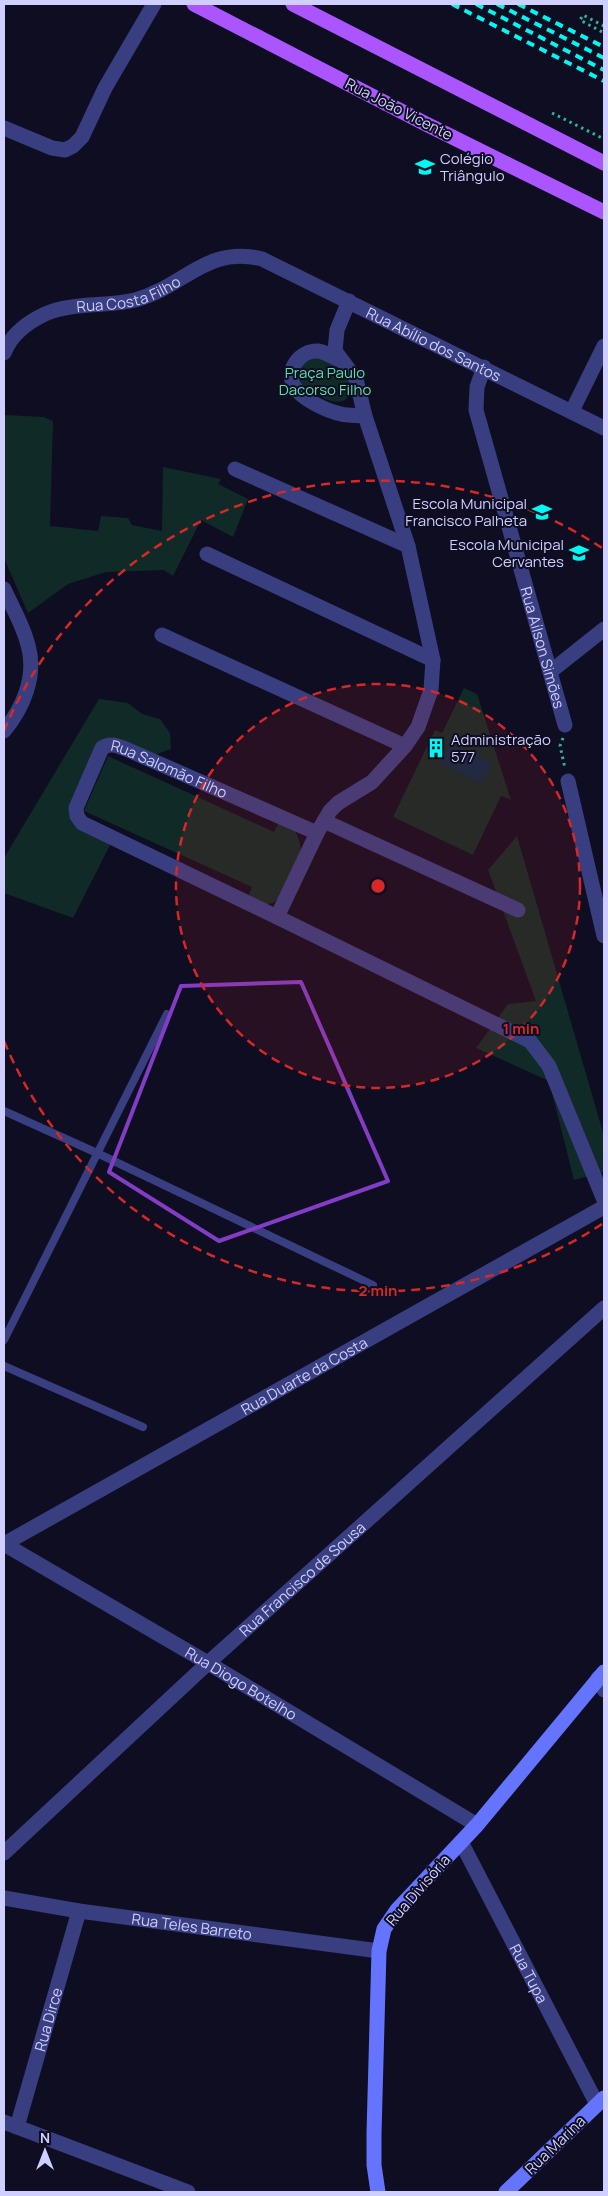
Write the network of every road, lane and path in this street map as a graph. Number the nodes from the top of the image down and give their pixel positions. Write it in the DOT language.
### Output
graph roads {
  1 [pos="154,4"];
  2 [pos="194,4"];
  3 [pos="293,4"];
  4 [pos="604,26"];
  5 [pos="604,33"];
  6 [pos="552,113"];
  7 [pos="4,128"];
  8 [pos="604,140"];
  9 [pos="604,163"];
  10 [pos="604,212"];
  11 [pos="262,259"];
  12 [pos="349,301"];
  13 [pos="336,336"];
  14 [pos="604,346"];
  15 [pos="315,351"];
  16 [pos="4,353"];
  17 [pos="340,360"];
  18 [pos="484,367"];
  19 [pos="572,411"];
  20 [pos="365,416"];
  21 [pos="604,428"];
  22 [pos="235,469"];
  23 [pos="408,546"];
  24 [pos="207,554"];
  25 [pos="4,588"];
  26 [pos="604,629"];
  27 [pos="162,634"];
  28 [pos="434,660"];
  29 [pos="550,672"];
  30 [pos="565,725"];
  31 [pos="4,731"];
  32 [pos="405,746"];
  33 [pos="563,759"];
  34 [pos="568,781"];
  35 [pos="320,827"];
  36 [pos="518,910"];
  37 [pos="277,917"];
  38 [pos="604,933"];
  39 [pos="167,1014"];
  40 [pos="4,1111"];
  41 [pos="97,1153"];
  42 [pos="604,1200"];
  43 [pos="604,1207"];
  44 [pos="373,1285"];
  45 [pos="604,1308"];
  46 [pos="4,1340"];
  47 [pos="4,1366"];
  48 [pos="143,1428"];
  49 [pos="4,1544"];
  50 [pos="208,1663"];
  51 [pos="602,1680"];
  52 [pos="477,1825"];
  53 [pos="461,1842"];
  54 [pos="4,1853"];
  55 [pos="4,1898"];
  56 [pos="79,1911"];
  57 [pos="379,1951"];
  58 [pos="601,2101"];
  59 [pos="10,2124"];
  60 [pos="188,2192"];
  61 [pos="378,2192"];
  62 [pos="506,2192"];
  1 -- 7 [label="street"];
  2 -- 10 [label="main road, Rua João Vicente"];
  3 -- 9 [label="main road"];
  4 -- 5 [label="path"];
  6 -- 8 [label="path"];
  11 -- 12 [label="street, Rua Abílio dos Santos"];
  11 -- 16 [label="street, Rua Costa Filho"];
  12 -- 13 [label="street"];
  12 -- 18 [label="street, Rua Abílio dos Santos"];
  13 -- 15 [label="street"];
  13 -- 17 [label="street"];
  14 -- 19 [label="street"];
  15 -- 17 [label="street"];
  15 -- 20 [label="street"];
  17 -- 20 [label="street"];
  18 -- 19 [label="street, Rua Abílio dos Santos"];
  18 -- 29 [label="street, Rua Aílson Simões"];
  19 -- 21 [label="street, Rua Abílio dos Santos"];
  20 -- 23 [label="street"];
  22 -- 23 [label="street"];
  23 -- 28 [label="street"];
  24 -- 28 [label="street"];
  25 -- 31 [label="street"];
  26 -- 29 [label="street"];
  27 -- 32 [label="street"];
  28 -- 32 [label="street"];
  29 -- 30 [label="street, Rua Aílson Simões"];
  30 -- 33 [label="path"];
  32 -- 35 [label="street"];
  34 -- 38 [label="street"];
  35 -- 36 [label="street, Rua Salomão Filho"];
  35 -- 37 [label="street"];
  35 -- 37 [label="street, Rua Salomão Filho"];
  37 -- 42 [label="street, Rua Salomão Filho"];
  39 -- 41 [label="lane"];
  40 -- 41 [label="lane"];
  41 -- 44 [label="lane"];
  41 -- 46 [label="lane"];
  43 -- 49 [label="street, Rua Duarte da Costa"];
  45 -- 50 [label="street, Rua Francisco de Sousa"];
  47 -- 48 [label="lane"];
  49 -- 50 [label="street, Rua Diogo Botelho"];
  50 -- 52 [label="street, Rua Diogo Botelho"];
  50 -- 54 [label="street, Rua Francisco de Sousa"];
  51 -- 52 [label="street, Rua Divisória"];
  52 -- 53 [label="street, Rua Divisória"];
  53 -- 57 [label="street, Rua Divisória"];
  53 -- 58 [label="street, Rua Tupa"];
  55 -- 56 [label="street, Rua Teles Barreto"];
  56 -- 57 [label="street, Rua Teles Barreto"];
  56 -- 59 [label="street, Rua Dirce"];
  57 -- 61 [label="street, Rua Divisória"];
  58 -- 62 [label="street, Rua Marina"];
  59 -- 60 [label="street"];
}
